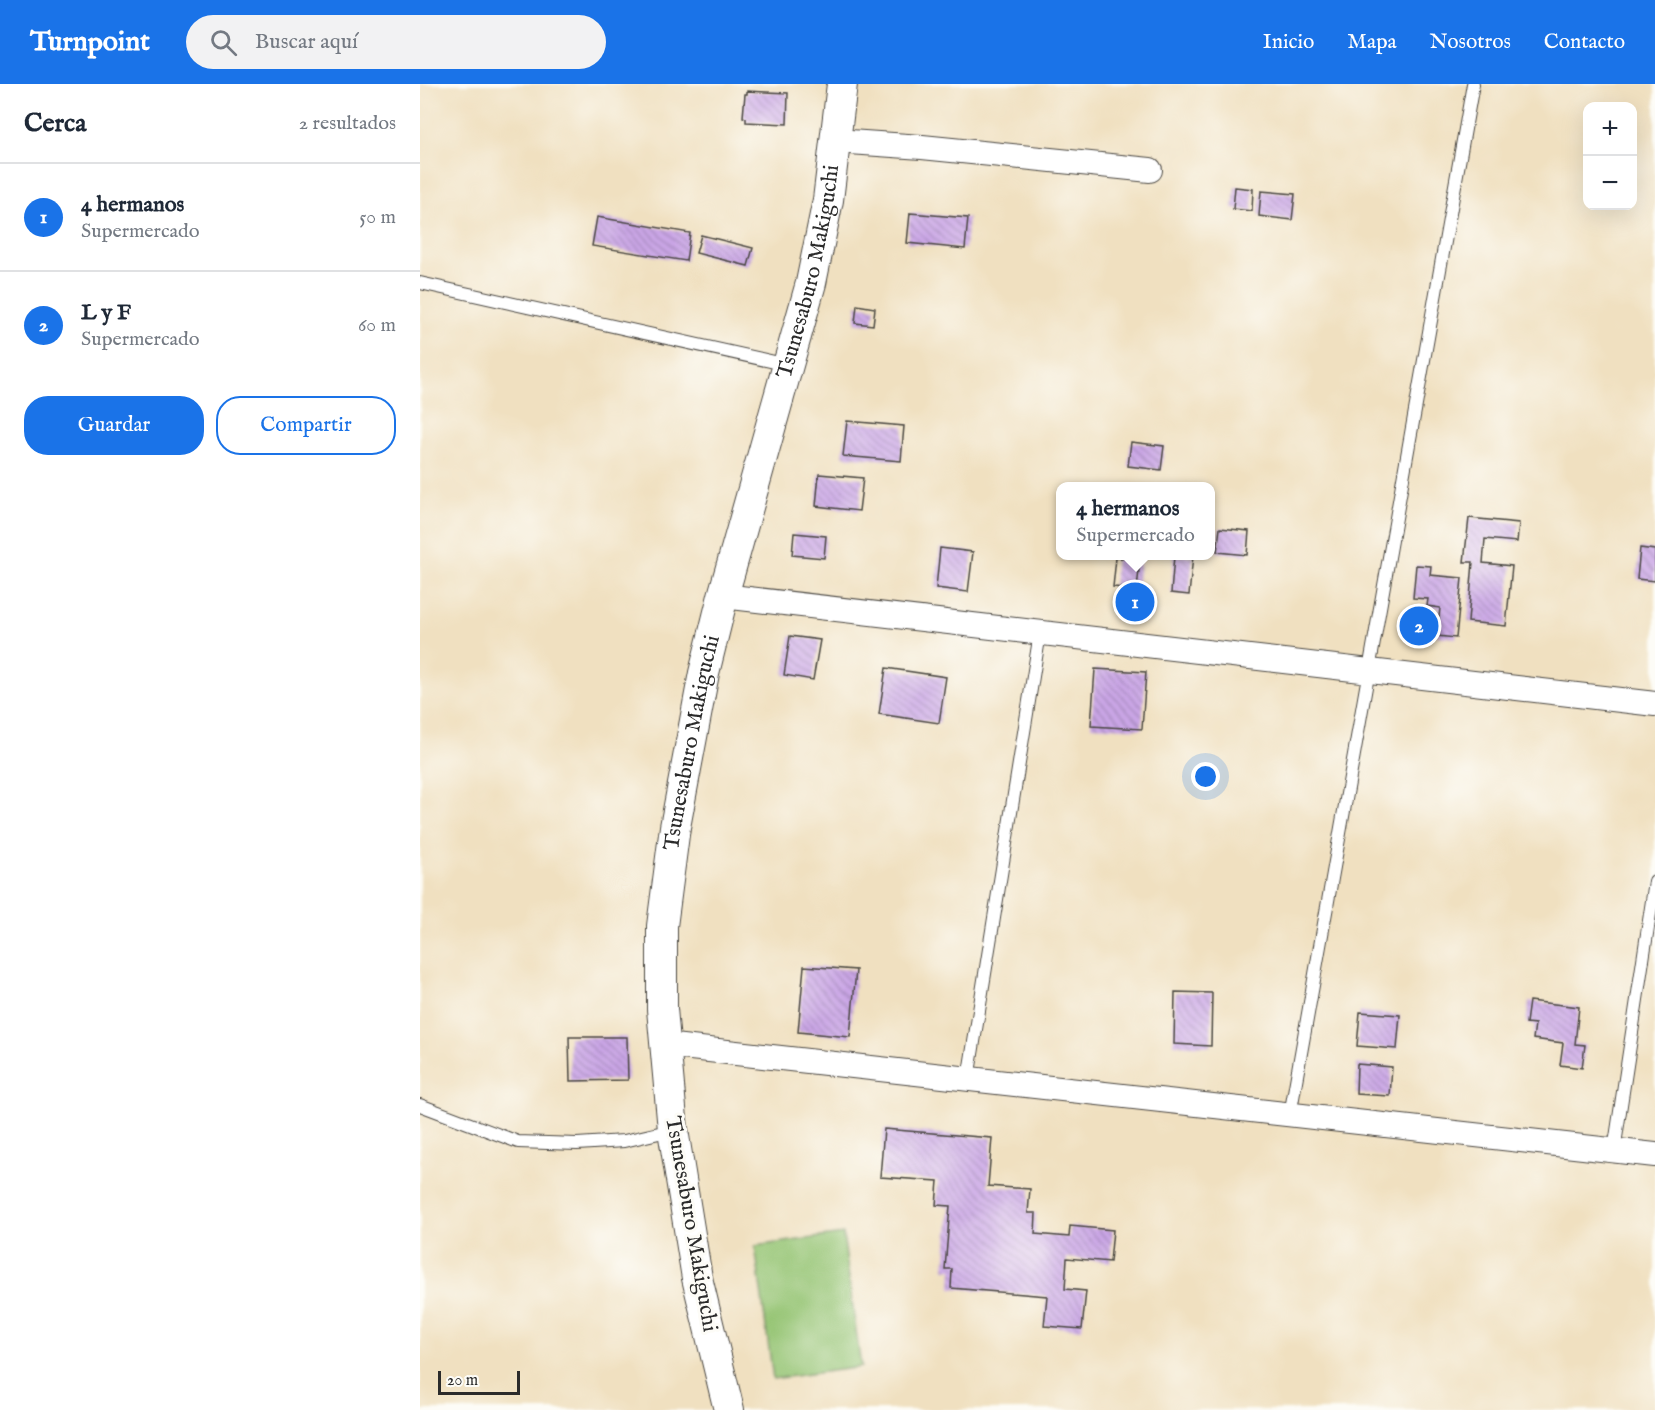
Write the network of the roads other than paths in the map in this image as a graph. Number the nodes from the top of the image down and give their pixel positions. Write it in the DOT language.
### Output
graph roads {
  1 [pos="842,84"];
  2 [pos="1473,84"];
  3 [pos="835,141"];
  4 [pos="1150,170"];
  5 [pos="420,283"];
  6 [pos="788,365"];
  7 [pos="723,596"];
  8 [pos="1040,633"];
  9 [pos="1369,671"];
  10 [pos="1655,704"];
  11 [pos="1655,881"];
  12 [pos="664,1045"];
  13 [pos="968,1079"];
  14 [pos="420,1105"];
  15 [pos="1290,1115"];
  16 [pos="673,1130"];
  17 [pos="1614,1151"];
  18 [pos="1655,1155"];
  19 [pos="729,1410"];
  1 -- 3 [label="street, Tsunesaburo Makiguchi"];
  2 -- 9 [label="lane"];
  3 -- 4 [label="street"];
  3 -- 6 [label="street, Tsunesaburo Makiguchi"];
  5 -- 6 [label="lane"];
  6 -- 7 [label="street, Tsunesaburo Makiguchi"];
  7 -- 8 [label="street"];
  7 -- 12 [label="street, Tsunesaburo Makiguchi"];
  8 -- 9 [label="street"];
  8 -- 13 [label="lane"];
  9 -- 10 [label="street"];
  9 -- 15 [label="lane"];
  11 -- 17 [label="lane"];
  12 -- 13 [label="street"];
  12 -- 16 [label="street, Tsunesaburo Makiguchi"];
  13 -- 15 [label="street"];
  14 -- 16 [label="lane"];
  15 -- 17 [label="street"];
  16 -- 19 [label="street, Tsunesaburo Makiguchi"];
  17 -- 18 [label="street"];
}
